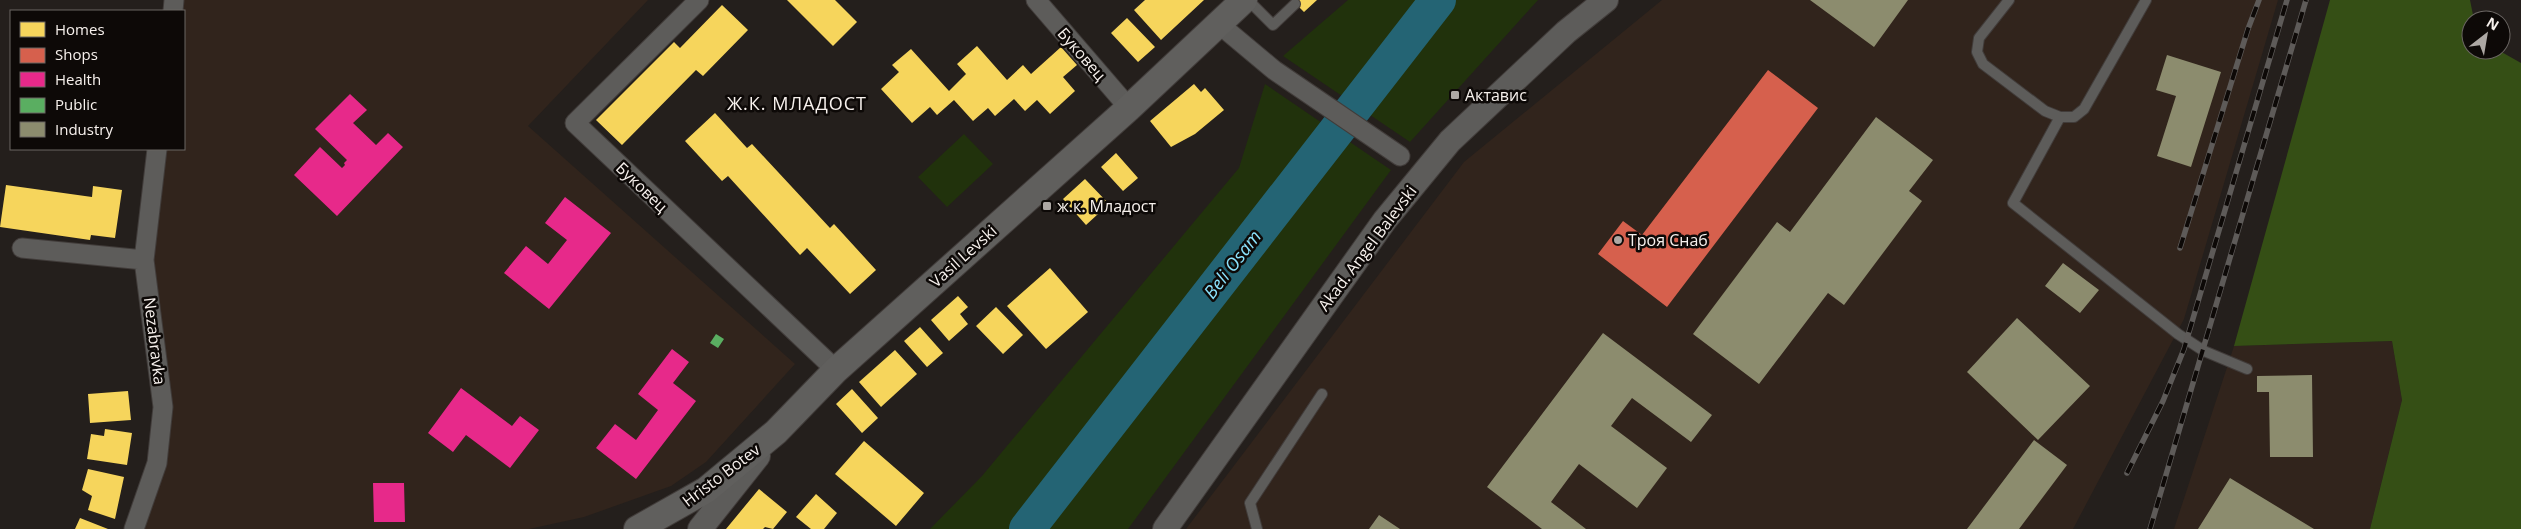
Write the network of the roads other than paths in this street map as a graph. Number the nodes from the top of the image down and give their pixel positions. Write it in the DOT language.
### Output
graph roads {
  1 [pos="699,0"];
  2 [pos="1036,0"];
  3 [pos="1244,0"];
  4 [pos="1248,0"];
  5 [pos="1606,0"];
  6 [pos="2009,0"];
  7 [pos="2146,0"];
  8 [pos="1295,4"];
  9 [pos="1219,24"];
  10 [pos="1128,108"];
  11 [pos="2060,117"];
  12 [pos="157,150"];
  13 [pos="1400,156"];
  14 [pos="22,248"];
  15 [pos="144,260"];
  16 [pos="2247,369"];
  17 [pos="836,370"];
  18 [pos="1322,394"];
  19 [pos="776,432"];
  20 [pos="134,529"];
  21 [pos="637,529"];
  22 [pos="700,529"];
  23 [pos="1165,529"];
  24 [pos="1257,529"];
  1 -- 17 [label="street, Буковец"];
  2 -- 10 [label="street, Буковец"];
  3 -- 9 [label="main road, Vasil Levski"];
  4 -- 8 [label="lane"];
  5 -- 23 [label="street, Akad. Angel Balevski"];
  6 -- 11 [label="lane"];
  7 -- 11 [label="lane"];
  9 -- 10 [label="main road, Vasil Levski"];
  9 -- 13 [label="street"];
  10 -- 17 [label="main road, Vasil Levski"];
  11 -- 16 [label="lane"];
  12 -- 15 [label="street, Nezabravka"];
  14 -- 15 [label="street"];
  15 -- 20 [label="street, Nezabravka"];
  17 -- 19 [label="main road, Vasil Levski"];
  18 -- 24 [label="lane"];
  19 -- 21 [label="main road, Hristo Botev"];
  19 -- 22 [label="street, Vasil Levski"];
}
